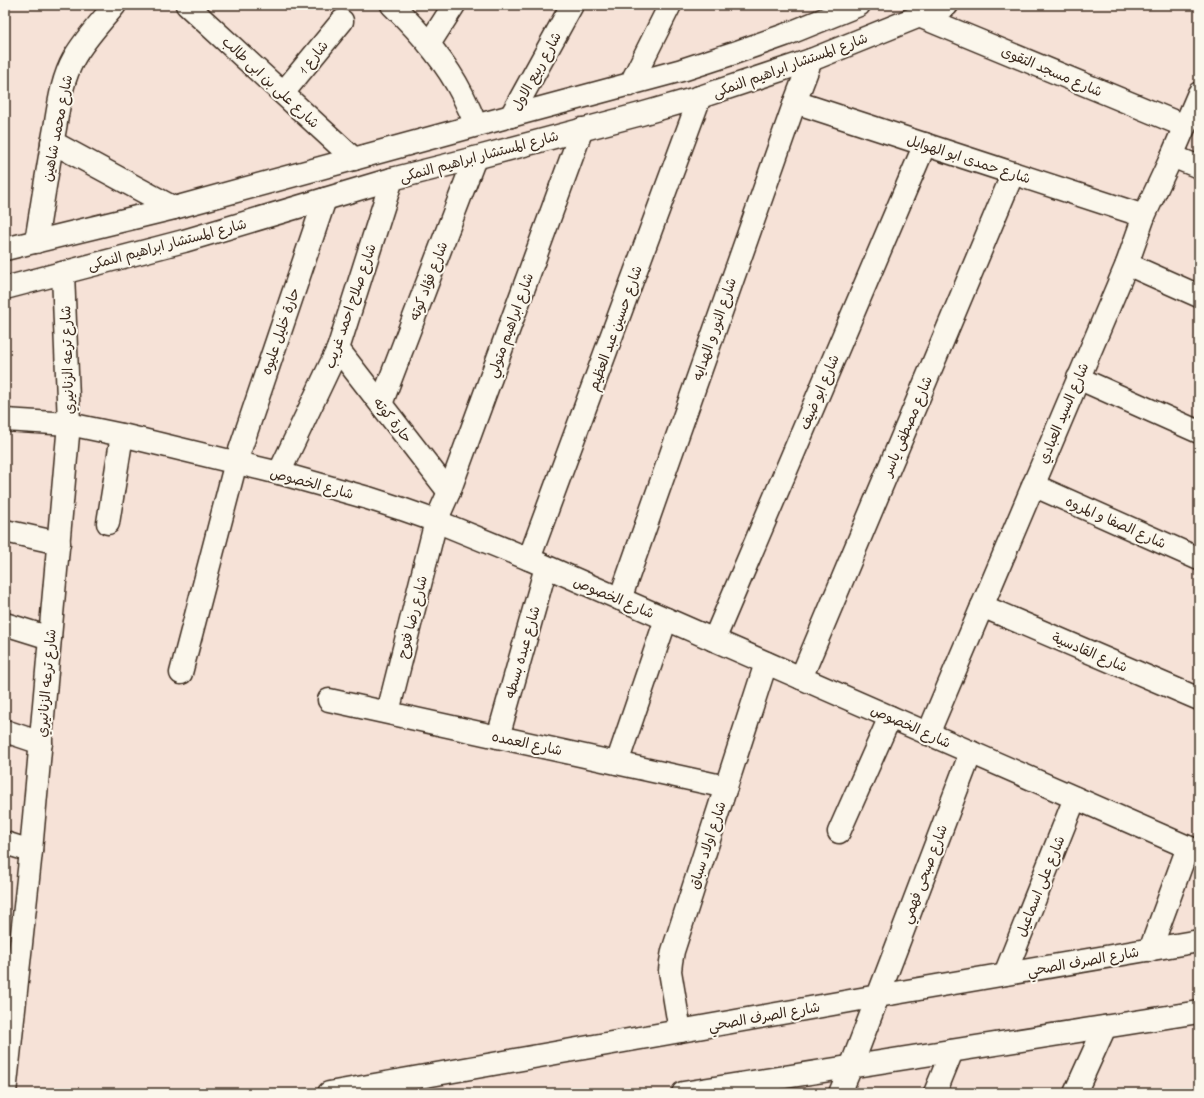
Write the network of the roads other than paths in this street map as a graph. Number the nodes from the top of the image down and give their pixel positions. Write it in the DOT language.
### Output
graph roads {
  1 [pos="187,5"];
  2 [pos="392,5"];
  3 [pos="454,5"];
  4 [pos="572,5"];
  5 [pos="670,5"];
  6 [pos="859,5"];
  7 [pos="947,5"];
  8 [pos="106,8"];
  9 [pos="920,16"];
  10 [pos="342,21"];
  11 [pos="429,44"];
  12 [pos="811,60"];
  13 [pos="630,85"];
  14 [pos="283,93"];
  15 [pos="1199,93"];
  16 [pos="700,97"];
  17 [pos="795,102"];
  18 [pos="511,116"];
  19 [pos="476,125"];
  20 [pos="1185,126"];
  21 [pos="582,129"];
  22 [pos="52,142"];
  23 [pos="925,144"];
  24 [pos="1172,156"];
  25 [pos="475,158"];
  26 [pos="354,159"];
  27 [pos="1199,167"];
  28 [pos="1013,173"];
  29 [pos="392,179"];
  30 [pos="325,199"];
  31 [pos="174,208"];
  32 [pos="1144,216"];
  33 [pos="184,241"];
  34 [pos="36,242"];
  35 [pos="5,250"];
  36 [pos="1126,264"];
  37 [pos="63,273"];
  38 [pos="5,288"];
  39 [pos="1199,296"];
  40 [pos="338,349"];
  41 [pos="1078,378"];
  42 [pos="381,404"];
  43 [pos="5,420"];
  44 [pos="69,424"];
  45 [pos="1199,432"];
  46 [pos="122,435"];
  47 [pos="236,462"];
  48 [pos="279,473"];
  49 [pos="1033,485"];
  50 [pos="449,492"];
  51 [pos="436,521"];
  52 [pos="108,523"];
  53 [pos="5,530"];
  54 [pos="59,543"];
  55 [pos="1199,559"];
  56 [pos="538,563"];
  57 [pos="620,599"];
  58 [pos="982,606"];
  59 [pos="666,619"];
  60 [pos="5,624"];
  61 [pos="50,638"];
  62 [pos="714,640"];
  63 [pos="766,663"];
  64 [pos="181,673"];
  65 [pos="801,678"];
  66 [pos="1199,699"];
  67 [pos="329,700"];
  68 [pos="388,712"];
  69 [pos="890,717"];
  70 [pos="5,731"];
  71 [pos="928,734"];
  72 [pos="498,737"];
  73 [pos="41,743"];
  74 [pos="971,752"];
  75 [pos="617,763"];
  76 [pos="726,787"];
  77 [pos="1075,798"];
  78 [pos="839,832"];
  79 [pos="5,843"];
  80 [pos="1194,850"];
  81 [pos="31,851"];
  82 [pos="1199,941"];
  83 [pos="1150,950"];
  84 [pos="1005,974"];
  85 [pos="878,996"];
  86 [pos="1199,1012"];
  87 [pos="1105,1027"];
  88 [pos="680,1031"];
  89 [pos="952,1051"];
  90 [pos="851,1067"];
  91 [pos="718,1090"];
  92 [pos="5,1093"];
  93 [pos="333,1093"];
  94 [pos="683,1093"];
  95 [pos="840,1093"];
  96 [pos="935,1093"];
  97 [pos="1074,1093"];
  1 -- 14 [label="street, شارع على بن ابى طالب"];
  2 -- 11 [label="street"];
  3 -- 11 [label="street"];
  4 -- 18 [label="street, شارع ربيع الاول"];
  5 -- 13 [label="street"];
  6 -- 13 [label="street"];
  7 -- 9 [label="street, شارع المستشار ابراهيم النمكى"];
  8 -- 22 [label="street, شارع محمد شاهين"];
  9 -- 12 [label="street, شارع المستشار ابراهيم النمكى"];
  9 -- 20 [label="street, شارع مسجد التقوى"];
  10 -- 14 [label="street, شارع 1"];
  11 -- 19 [label="street"];
  12 -- 16 [label="street, شارع المستشار ابراهيم النمكى"];
  12 -- 17 [label="street, شارع النور و الهدايه"];
  13 -- 18 [label="street"];
  14 -- 26 [label="street, شارع على بن ابى طالب"];
  15 -- 20 [label="street, شارع السيد العبادي"];
  16 -- 21 [label="street, شارع المستشار ابراهيم النمكى"];
  16 -- 56 [label="street, شارع حسين عبد العظيم"];
  17 -- 23 [label="street, شارع حمدى ابو الهوايل"];
  17 -- 57 [label="street, شارع النور و الهدايه"];
  18 -- 19 [label="street"];
  19 -- 26 [label="street"];
  20 -- 24 [label="street, شارع السيد العبادي"];
  21 -- 25 [label="street, شارع المستشار ابراهيم النمكى"];
  21 -- 50 [label="street, شارع ابراهيم متولي"];
  22 -- 31 [label="street"];
  22 -- 34 [label="street, شارع محمد شاهين"];
  23 -- 28 [label="street, شارع حمدى ابو الهوايل"];
  23 -- 62 [label="street, شارع ابو ضيف"];
  24 -- 27 [label="street"];
  24 -- 32 [label="street, شارع السيد العبادي"];
  25 -- 29 [label="street, شارع المستشار ابراهيم النمكى"];
  25 -- 42 [label="street, شارع فؤاد كوته"];
  26 -- 31 [label="street"];
  28 -- 32 [label="street, شارع حمدى ابو الهوايل"];
  28 -- 65 [label="street, شارع مصطفى ياسر"];
  29 -- 30 [label="street, شارع المستشار ابراهيم النمكى"];
  29 -- 40 [label="street, شارع صلاح احمد غريب"];
  30 -- 33 [label="street, شارع المستشار ابراهيم النمكى"];
  30 -- 47 [label="street, حارة خليل عليوه"];
  31 -- 33 [label="street"];
  31 -- 34 [label="street"];
  32 -- 36 [label="street, شارع السيد العبادي"];
  33 -- 37 [label="street, شارع المستشار ابراهيم النمكى"];
  34 -- 35 [label="street"];
  36 -- 39 [label="street"];
  36 -- 41 [label="street, شارع السيد العبادي"];
  37 -- 38 [label="street, شارع المستشار ابراهيم النمكى"];
  37 -- 44 [label="street, شارع ترعه الزنانيري"];
  40 -- 42 [label="street, حارة كوته"];
  40 -- 48 [label="street, شارع صلاح احمد غريب"];
  41 -- 45 [label="street"];
  41 -- 49 [label="street, شارع السيد العبادي"];
  42 -- 50 [label="street, حارة كوته"];
  43 -- 44 [label="street, شارع الخصوص"];
  44 -- 46 [label="street, شارع الخصوص"];
  44 -- 54 [label="street, شارع ترعه الزنانيري"];
  46 -- 47 [label="street, شارع الخصوص"];
  46 -- 52 [label="street"];
  47 -- 48 [label="street, شارع الخصوص"];
  47 -- 64 [label="street, حارة خليل عليوه"];
  48 -- 51 [label="street, شارع الخصوص"];
  49 -- 55 [label="street, شارع الصفا و المروه"];
  49 -- 58 [label="street, شارع السيد العبادي"];
  50 -- 51 [label="street, شارع ابراهيم متولي"];
  51 -- 56 [label="street, شارع الخصوص"];
  51 -- 68 [label="street, شارع رضا فتوح"];
  53 -- 54 [label="street"];
  54 -- 61 [label="street, شارع ترعه الزنانيري"];
  56 -- 57 [label="street, شارع الخصوص"];
  56 -- 72 [label="street, شارع عبده بسطه"];
  57 -- 59 [label="street, شارع الخصوص"];
  58 -- 66 [label="street, شارع القادسية"];
  58 -- 71 [label="street, شارع السيد العبادي"];
  59 -- 62 [label="street, شارع الخصوص"];
  59 -- 75 [label="street"];
  60 -- 61 [label="street"];
  61 -- 73 [label="street, شارع ترعه الزنانيري"];
  62 -- 63 [label="street, شارع الخصوص"];
  63 -- 65 [label="street, شارع الخصوص"];
  63 -- 76 [label="street, شارع اولاد سباق"];
  65 -- 69 [label="street, شارع الخصوص"];
  67 -- 68 [label="street, شارع العمده"];
  68 -- 72 [label="street, شارع العمده"];
  69 -- 71 [label="street, شارع الخصوص"];
  69 -- 78 [label="street"];
  70 -- 73 [label="street"];
  71 -- 74 [label="street, شارع الخصوص"];
  72 -- 75 [label="street, شارع العمده"];
  73 -- 81 [label="street, شارع ترعه الزنانيري"];
  74 -- 77 [label="street, شارع الخصوص"];
  74 -- 85 [label="street, شارع صبحى فهمي"];
  75 -- 76 [label="street, شارع العمده"];
  76 -- 88 [label="street, شارع اولاد سباق"];
  77 -- 80 [label="street, شارع الخصوص"];
  77 -- 84 [label="street, شارع على اسماعيل"];
  79 -- 81 [label="street"];
  80 -- 83 [label="street"];
  81 -- 92 [label="street, شارع ترعه الزنانيري"];
  82 -- 83 [label="street, شارع الصرف الصحي"];
  83 -- 84 [label="street, شارع الصرف الصحي"];
  84 -- 85 [label="street, شارع الصرف الصحي"];
  85 -- 88 [label="street, شارع الصرف الصحي"];
  85 -- 90 [label="street, شارع صبحى فهمي"];
  86 -- 87 [label="street"];
  87 -- 89 [label="street"];
  87 -- 97 [label="street"];
  88 -- 93 [label="street, شارع الصرف الصحي"];
  89 -- 90 [label="street"];
  89 -- 96 [label="street"];
  90 -- 91 [label="street"];
  90 -- 95 [label="street, شارع صبحى فهمي"];
  91 -- 94 [label="street"];
}
